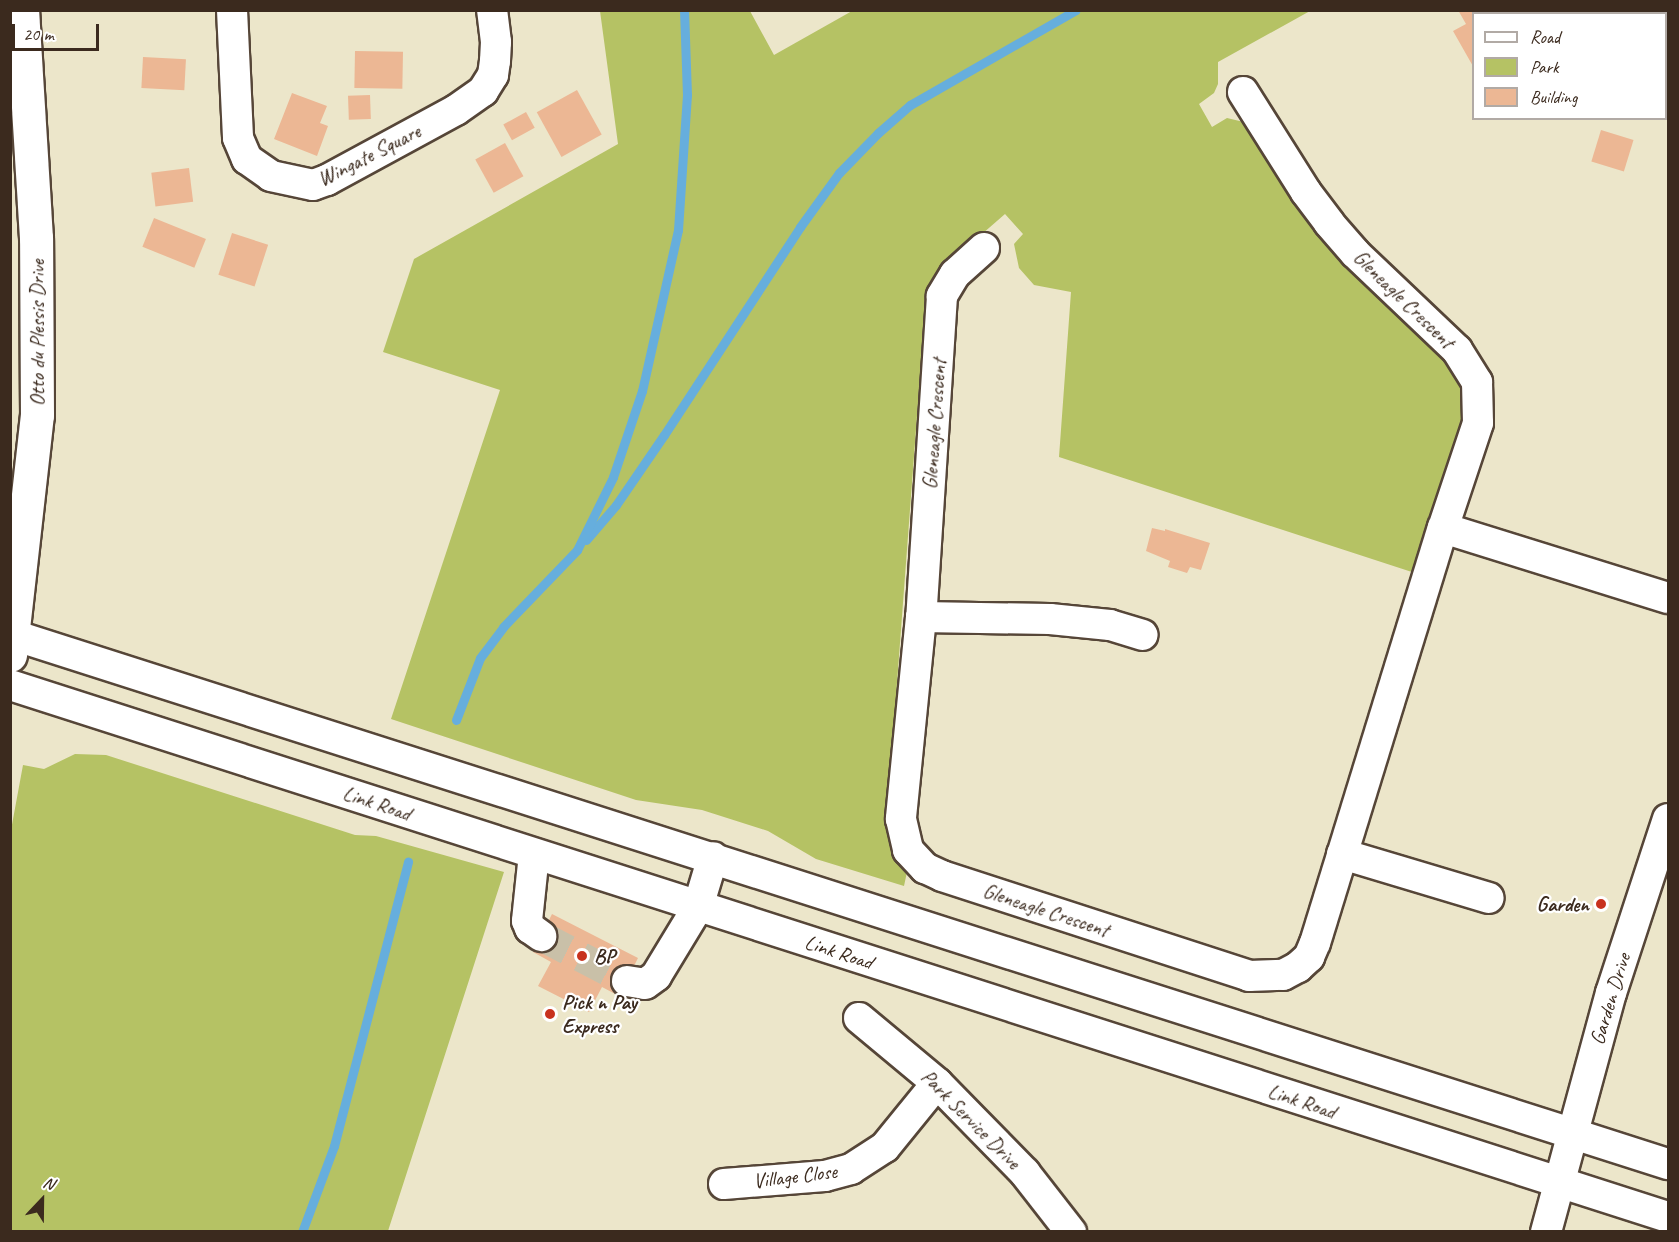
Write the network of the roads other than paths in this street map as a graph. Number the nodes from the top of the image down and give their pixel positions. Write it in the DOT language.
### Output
graph roads {
  1 [pos="22,10"];
  2 [pos="232,10"];
  3 [pos="492,10"];
  4 [pos="1243,92"];
  5 [pos="984,248"];
  6 [pos="1443,528"];
  7 [pos="1668,598"];
  8 [pos="921,617"];
  9 [pos="1143,635"];
  10 [pos="11,641"];
  11 [pos="10,685"];
  12 [pos="1667,829"];
  13 [pos="534,854"];
  14 [pos="1342,854"];
  15 [pos="713,857"];
  16 [pos="1489,898"];
  17 [pos="698,907"];
  18 [pos="541,936"];
  19 [pos="627,981"];
  20 [pos="859,1018"];
  21 [pos="937,1083"];
  22 [pos="1573,1134"];
  23 [pos="1668,1164"];
  24 [pos="1559,1181"];
  25 [pos="724,1184"];
  26 [pos="1668,1217"];
  27 [pos="1071,1232"];
  28 [pos="1546,1232"];
  1 -- 10 [label="main road, Otto du Plessis Drive"];
  2 -- 3 [label="street, Wingate Square"];
  4 -- 6 [label="street, Gleneagle Crescent"];
  5 -- 8 [label="street, Gleneagle Crescent"];
  6 -- 7 [label="street"];
  6 -- 14 [label="street, Gleneagle Crescent"];
  8 -- 9 [label="street"];
  8 -- 14 [label="street, Gleneagle Crescent"];
  10 -- 15 [label="street"];
  11 -- 13 [label="street, Link Road"];
  12 -- 22 [label="street, Garden Drive"];
  13 -- 17 [label="street, Link Road"];
  13 -- 18 [label="street"];
  14 -- 16 [label="street"];
  15 -- 17 [label="street"];
  15 -- 22 [label="street"];
  17 -- 19 [label="street"];
  17 -- 24 [label="street, Link Road"];
  20 -- 21 [label="street, Park Service Drive"];
  21 -- 25 [label="street, Village Close"];
  21 -- 27 [label="street, Park Service Drive"];
  22 -- 23 [label="street"];
  22 -- 24 [label="street, Garden Drive"];
  24 -- 26 [label="street, Link Road"];
  24 -- 28 [label="street, Garden Drive"];
}
